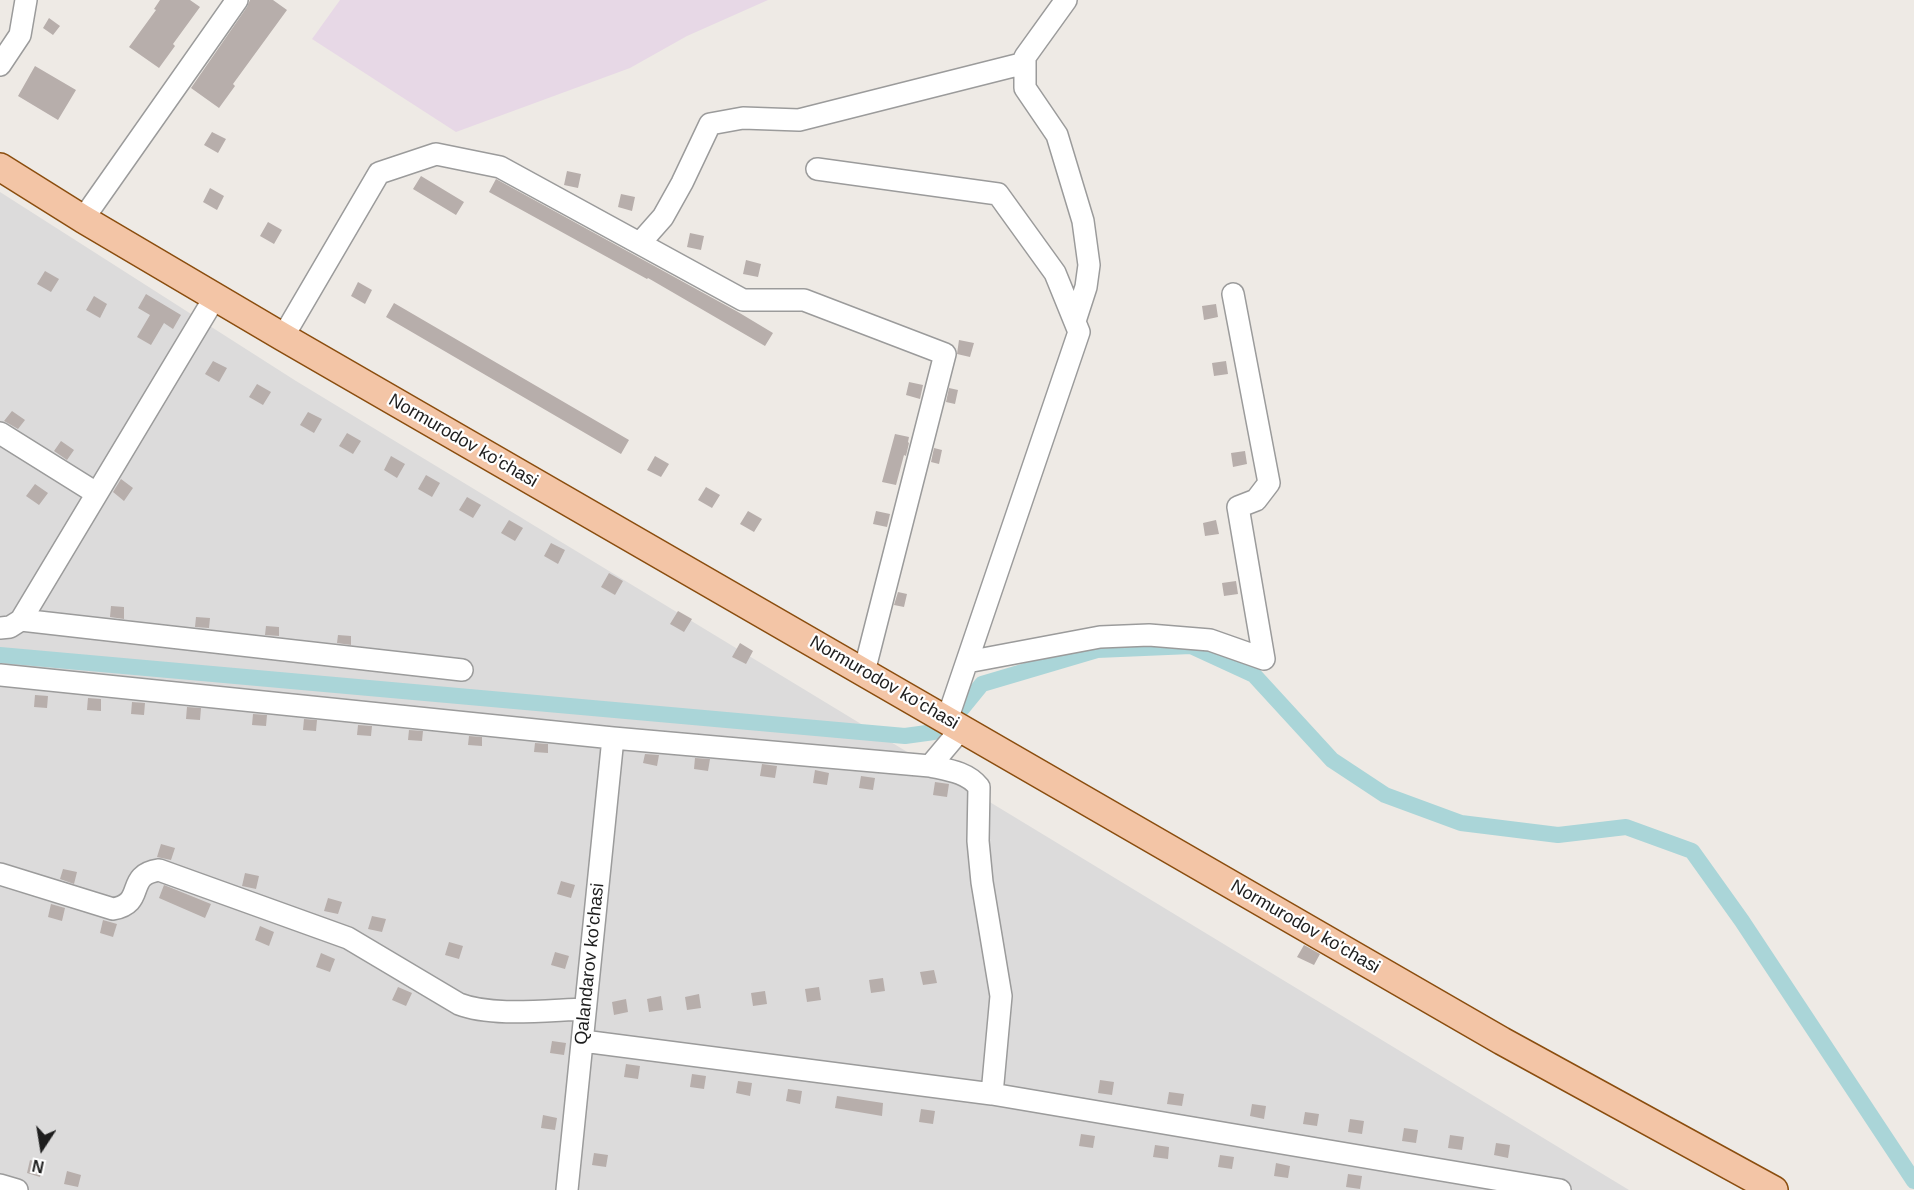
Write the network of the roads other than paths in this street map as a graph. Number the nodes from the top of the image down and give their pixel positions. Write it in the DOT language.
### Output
graph roads {
  1 [pos="26,0"];
  2 [pos="237,0"];
  3 [pos="1066,0"];
  4 [pos="1025,63"];
  5 [pos="0,65"];
  6 [pos="0,167"];
  7 [pos="817,169"];
  8 [pos="83,219"];
  9 [pos="639,243"];
  10 [pos="1233,294"];
  11 [pos="215,297"];
  12 [pos="1075,321"];
  13 [pos="283,337"];
  14 [pos="0,433"];
  15 [pos="96,493"];
  16 [pos="21,620"];
  17 [pos="0,628"];
  18 [pos="967,662"];
  19 [pos="462,670"];
  20 [pos="864,672"];
  21 [pos="0,675"];
  22 [pos="954,724"];
  23 [pos="613,738"];
  24 [pos="930,766"];
  25 [pos="0,874"];
  26 [pos="585,1009"];
  27 [pos="583,1041"];
  28 [pos="992,1094"];
  29 [pos="0,1185"];
  30 [pos="17,1190"];
  31 [pos="567,1190"];
  32 [pos="1560,1190"];
  33 [pos="1774,1190"];
  1 -- 5 [label="street"];
  2 -- 8 [label="street"];
  3 -- 4 [label="street"];
  4 -- 9 [label="street"];
  4 -- 12 [label="street"];
  6 -- 8 [label="main road, Normurodov ko'chasi"];
  7 -- 12 [label="street"];
  8 -- 11 [label="main road, Normurodov ko'chasi"];
  9 -- 13 [label="street"];
  9 -- 20 [label="street"];
  10 -- 18 [label="street"];
  11 -- 13 [label="main road, Normurodov ko'chasi"];
  11 -- 15 [label="street"];
  12 -- 18 [label="street"];
  13 -- 20 [label="main road, Normurodov ko'chasi"];
  14 -- 15 [label="street"];
  15 -- 16 [label="street"];
  16 -- 17 [label="street"];
  16 -- 19 [label="street"];
  18 -- 22 [label="street"];
  20 -- 22 [label="main road, Normurodov ko'chasi"];
  21 -- 23 [label="street"];
  22 -- 24 [label="street"];
  22 -- 33 [label="main road, Normurodov ko'chasi"];
  23 -- 24 [label="street"];
  23 -- 26 [label="street, Qalandarov ko'chasi"];
  24 -- 28 [label="street"];
  25 -- 26 [label="street"];
  26 -- 27 [label="street, Qalandarov ko'chasi"];
  27 -- 28 [label="street"];
  27 -- 31 [label="street, Qalandarov ko'chasi"];
  28 -- 32 [label="street"];
  29 -- 30 [label="street"];
}
